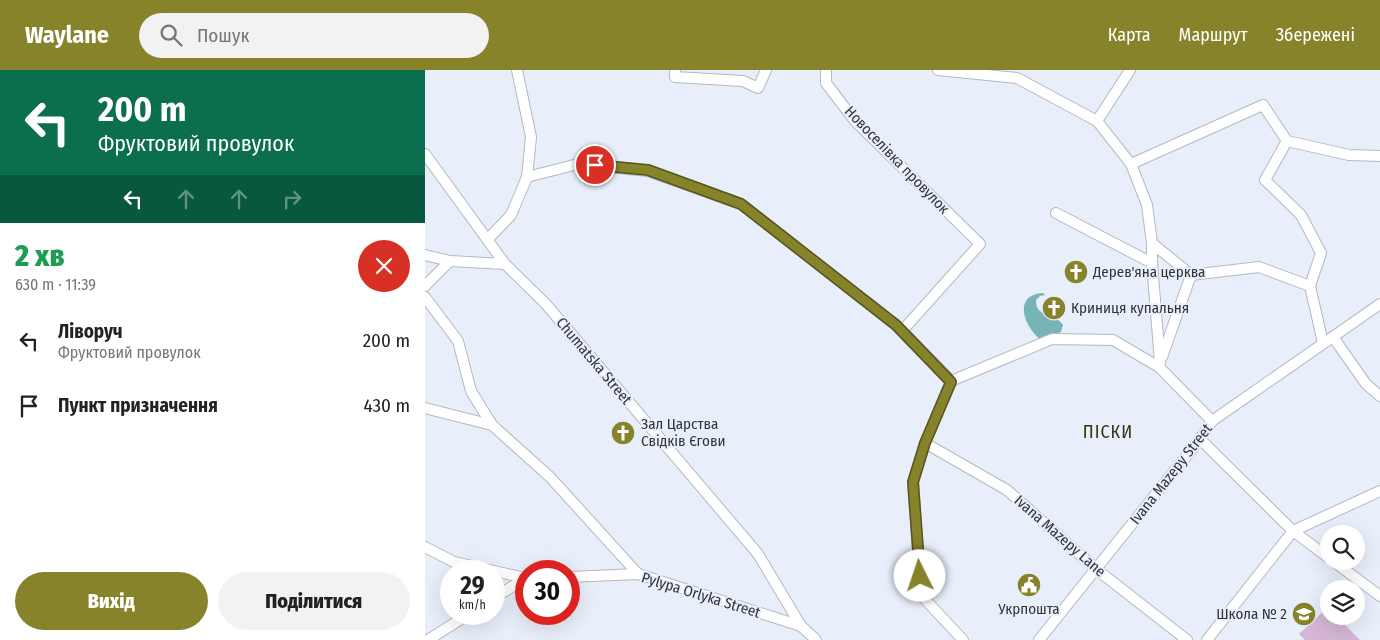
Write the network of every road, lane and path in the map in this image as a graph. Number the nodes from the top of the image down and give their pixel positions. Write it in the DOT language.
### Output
graph roads {
  1 [pos="517,70"];
  2 [pos="675,70"];
  3 [pos="766,70"];
  4 [pos="826,70"];
  5 [pos="938,70"];
  6 [pos="1130,70"];
  7 [pos="1021,74"];
  8 [pos="1097,121"];
  9 [pos="1287,141"];
  10 [pos="425,154"];
  11 [pos="1380,156"];
  12 [pos="1131,164"];
  13 [pos="527,178"];
  14 [pos="1056,213"];
  15 [pos="487,239"];
  16 [pos="1152,243"];
  17 [pos="425,256"];
  18 [pos="451,261"];
  19 [pos="1152,263"];
  20 [pos="505,264"];
  21 [pos="1191,275"];
  22 [pos="425,286"];
  23 [pos="1310,286"];
  24 [pos="425,297"];
  25 [pos="1380,304"];
  26 [pos="902,331"];
  27 [pos="1333,337"];
  28 [pos="1323,343"];
  29 [pos="1160,364"];
  30 [pos="951,382"];
  31 [pos="1380,396"];
  32 [pos="425,408"];
  33 [pos="1212,421"];
  34 [pos="491,425"];
  35 [pos="1200,439"];
  36 [pos="925,443"];
  37 [pos="1380,491"];
  38 [pos="1293,531"];
  39 [pos="425,547"];
  40 [pos="1320,551"];
  41 [pos="449,560"];
  42 [pos="1096,569"];
  43 [pos="1345,570"];
  44 [pos="638,574"];
  45 [pos="580,577"];
  46 [pos="1380,596"];
  47 [pos="451,625"];
  48 [pos="801,626"];
  49 [pos="427,640"];
  50 [pos="816,640"];
  51 [pos="963,640"];
  52 [pos="1039,640"];
  53 [pos="1187,640"];
  54 [pos="1207,640"];
  1 -- 13 [label="street"];
  2 -- 3 [label="street"];
  4 -- 26 [label="street, Новоселівка провулок"];
  5 -- 7 [label="street"];
  6 -- 8 [label="street"];
  7 -- 8 [label="street"];
  8 -- 12 [label="street"];
  9 -- 11 [label="street"];
  9 -- 12 [label="street"];
  9 -- 23 [label="street"];
  10 -- 15 [label="street, Chumatska Street"];
  12 -- 16 [label="street"];
  13 -- 15 [label="street"];
  13 -- 26 [label="street"];
  14 -- 19 [label="street"];
  15 -- 20 [label="street, Chumatska Street"];
  16 -- 19 [label="street"];
  16 -- 21 [label="street"];
  17 -- 18 [label="street"];
  18 -- 20 [label="street"];
  18 -- 22 [label="street"];
  19 -- 29 [label="street"];
  20 -- 48 [label="street, Chumatska Street"];
  21 -- 23 [label="street"];
  21 -- 29 [label="street"];
  23 -- 28 [label="street"];
  24 -- 34 [label="street"];
  25 -- 27 [label="street, Ivana Mazepy Street"];
  26 -- 30 [label="street"];
  27 -- 28 [label="street, Ivana Mazepy Street"];
  27 -- 31 [label="street"];
  28 -- 33 [label="street, Ivana Mazepy Street"];
  29 -- 30 [label="street"];
  29 -- 33 [label="street"];
  30 -- 36 [label="street"];
  32 -- 34 [label="street"];
  33 -- 35 [label="street, Ivana Mazepy Street"];
  34 -- 44 [label="street"];
  35 -- 38 [label="street"];
  35 -- 42 [label="street, Ivana Mazepy Street"];
  36 -- 42 [label="street, Ivana Mazepy Lane"];
  36 -- 51 [label="street"];
  37 -- 38 [label="street"];
  38 -- 40 [label="street"];
  38 -- 54 [label="street"];
  39 -- 41 [label="street"];
  42 -- 52 [label="street, Ivana Mazepy Street"];
  42 -- 53 [label="street, Ivana Mazepy Lane"];
  43 -- 46 [label="street"];
  44 -- 45 [label="street, Pylypa Orlyka Street"];
  44 -- 48 [label="street, Pylypa Orlyka Street"];
  47 -- 49 [label="street"];
  48 -- 50 [label="street, Chumatska Street"];
}
